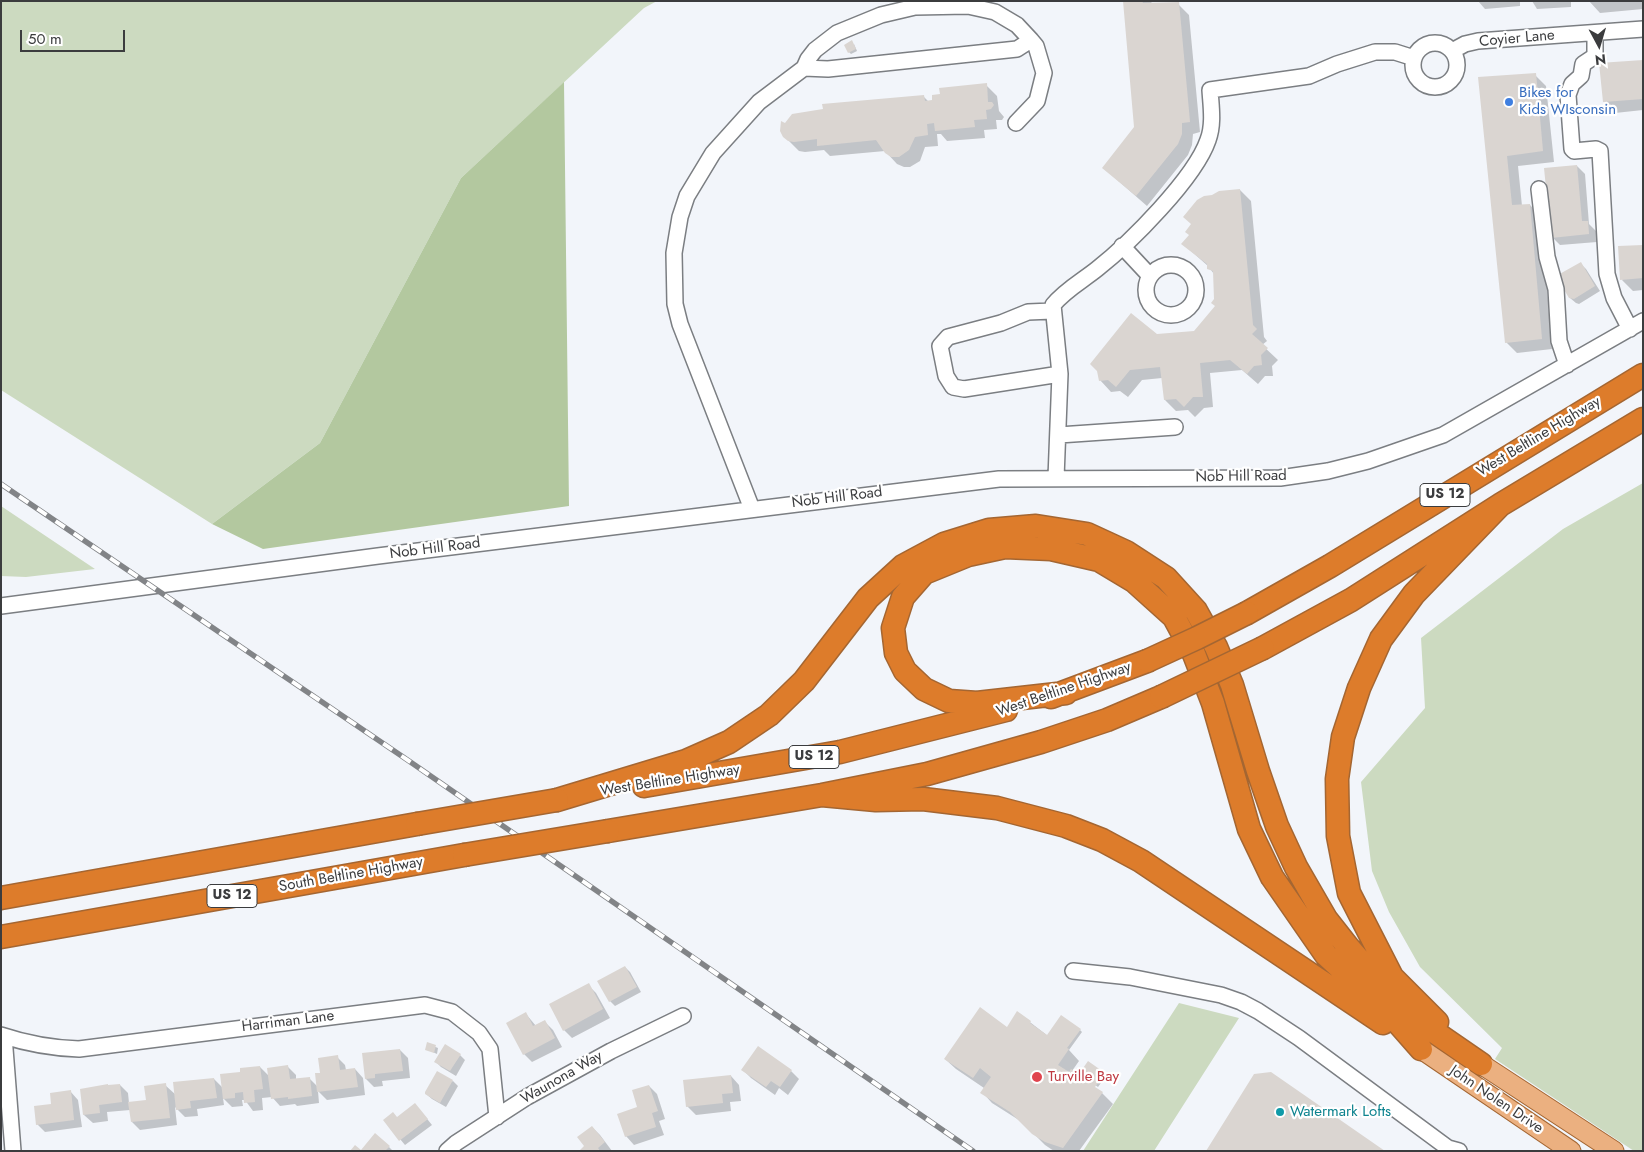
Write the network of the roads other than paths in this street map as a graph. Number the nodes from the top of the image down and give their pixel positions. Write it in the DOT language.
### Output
graph roads {
  1 [pos="1643,29"];
  2 [pos="1595,33"];
  3 [pos="1031,40"];
  4 [pos="1452,51"];
  5 [pos="1414,58"];
  6 [pos="804,68"];
  7 [pos="1016,123"];
  8 [pos="1539,189"];
  9 [pos="1122,246"];
  10 [pos="1150,276"];
  11 [pos="1052,311"];
  12 [pos="1636,325"];
  13 [pos="1567,365"];
  14 [pos="1060,374"];
  15 [pos="1643,375"];
  16 [pos="1643,419"];
  17 [pos="1175,427"];
  18 [pos="1059,435"];
  19 [pos="1056,478"];
  20 [pos="1500,505"];
  21 [pos="752,509"];
  22 [pos="1,606"];
  23 [pos="1066,693"];
  24 [pos="822,795"];
  25 [pos="556,800"];
  26 [pos="1,898"];
  27 [pos="1,938"];
  28 [pos="1073,971"];
  29 [pos="684,1016"];
  30 [pos="3,1035"];
  31 [pos="1421,1048"];
  32 [pos="1481,1064"];
  33 [pos="497,1117"];
  34 [pos="1453,1149"];
  35 [pos="12,1151"];
  36 [pos="447,1151"];
  37 [pos="1570,1151"];
  38 [pos="1614,1151"];
  1 -- 2 [label="street, Coyier Lane"];
  2 -- 4 [label="street, Coyier Lane"];
  2 -- 12 [label="street"];
  3 -- 6 [label="street"];
  3 -- 6 [label="street"];
  3 -- 7 [label="street"];
  4 -- 5 [label="street"];
  4 -- 5 [label="street"];
  5 -- 9 [label="street"];
  6 -- 21 [label="street"];
  8 -- 13 [label="street"];
  9 -- 10 [label="street"];
  9 -- 11 [label="street"];
  11 -- 14 [label="street"];
  11 -- 14 [label="street"];
  12 -- 13 [label="street, Nob Hill Road"];
  13 -- 19 [label="street, Nob Hill Road"];
  14 -- 18 [label="street"];
  15 -- 23 [label="highway, West Beltline Highway / US 12, bridge"];
  16 -- 20 [label="highway, US 12"];
  17 -- 18 [label="street"];
  18 -- 19 [label="street"];
  19 -- 21 [label="street, Nob Hill Road"];
  20 -- 24 [label="highway, US 12, bridge"];
  20 -- 32 [label="highway"];
  21 -- 22 [label="street, Nob Hill Road"];
  23 -- 25 [label="highway, West Beltline Highway / US 12"];
  23 -- 31 [label="highway"];
  24 -- 27 [label="highway, South Beltline Highway / US 12, bridge"];
  24 -- 31 [label="highway"];
  25 -- 26 [label="highway, West Beltline Highway / US 12, bridge"];
  25 -- 32 [label="highway"];
  28 -- 34 [label="street"];
  29 -- 33 [label="street, Waunona Way"];
  30 -- 33 [label="street, Harriman Lane"];
  30 -- 35 [label="street"];
  31 -- 37 [label="main road, John Nolen Drive"];
  32 -- 38 [label="main road, John Nolen Drive"];
  33 -- 36 [label="street, Waunona Way"];
}
